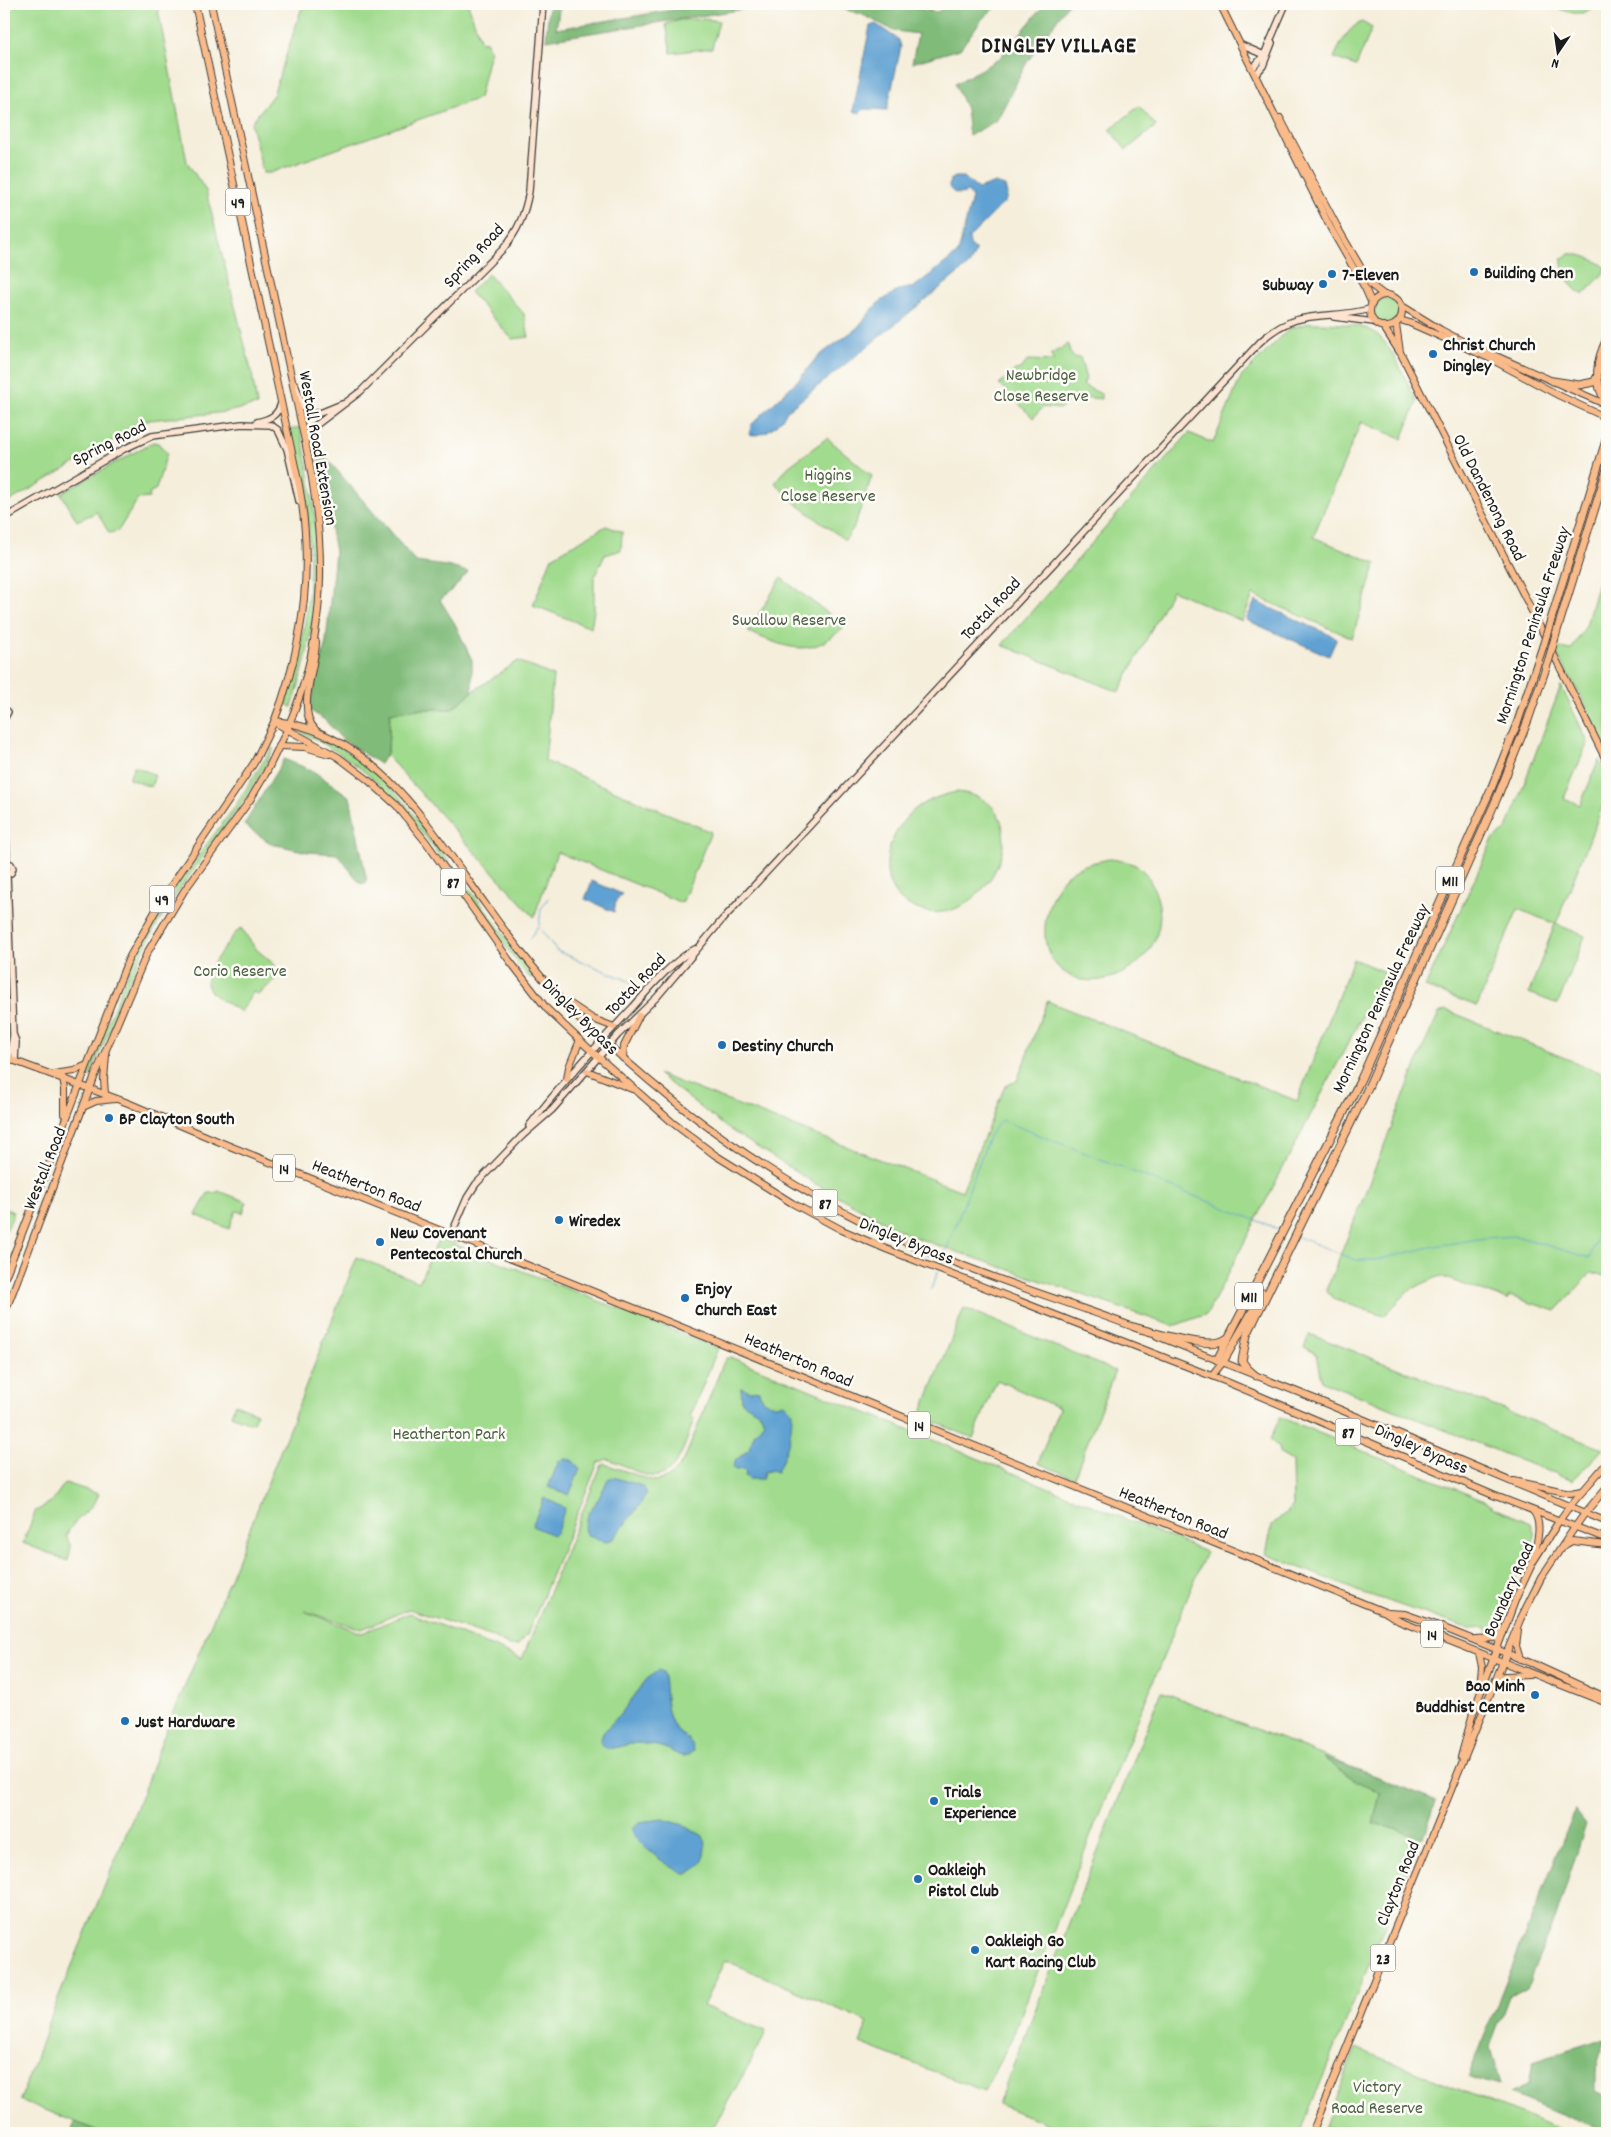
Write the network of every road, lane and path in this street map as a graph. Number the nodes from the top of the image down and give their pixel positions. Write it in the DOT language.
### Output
graph roads {
  1 [pos="195,4"];
  2 [pos="211,4"];
  3 [pos="543,4"];
  4 [pos="1220,4"];
  5 [pos="1286,4"];
  6 [pos="1278,24"];
  7 [pos="1241,45"];
  8 [pos="1264,54"];
  9 [pos="1254,71"];
  10 [pos="1268,98"];
  11 [pos="1384,295"];
  12 [pos="1402,306"];
  13 [pos="1371,307"];
  14 [pos="1323,315"];
  15 [pos="1374,322"];
  16 [pos="1398,322"];
  17 [pos="1383,326"];
  18 [pos="1607,340"];
  19 [pos="1400,352"];
  20 [pos="287,356"];
  21 [pos="1597,376"];
  22 [pos="1553,382"];
  23 [pos="352,398"];
  24 [pos="281,404"];
  25 [pos="1607,404"];
  26 [pos="1607,418"];
  27 [pos="256,423"];
  28 [pos="1607,437"];
  29 [pos="305,441"];
  30 [pos="1607,469"];
  31 [pos="15,510"];
  32 [pos="304,512"];
  33 [pos="4,513"];
  34 [pos="4,518"];
  35 [pos="316,628"];
  36 [pos="4,708"];
  37 [pos="4,718"];
  38 [pos="274,721"];
  39 [pos="290,723"];
  40 [pos="287,730"];
  41 [pos="318,731"];
  42 [pos="280,746"];
  43 [pos="338,757"];
  44 [pos="1607,762"];
  45 [pos="4,779"];
  46 [pos="6,863"];
  47 [pos="6,874"];
  48 [pos="696,948"];
  49 [pos="556,993"];
  50 [pos="639,1016"];
  51 [pos="614,1027"];
  52 [pos="580,1040"];
  53 [pos="602,1040"];
  54 [pos="609,1045"];
  55 [pos="107,1046"];
  56 [pos="593,1052"];
  57 [pos="600,1056"];
  58 [pos="623,1058"];
  59 [pos="9,1059"];
  60 [pos="85,1066"];
  61 [pos="587,1071"];
  62 [pos="52,1074"];
  63 [pos="63,1078"];
  64 [pos="567,1079"];
  65 [pos="78,1084"];
  66 [pos="91,1088"];
  67 [pos="638,1092"];
  68 [pos="105,1094"];
  69 [pos="118,1099"];
  70 [pos="85,1106"];
  71 [pos="64,1120"];
  72 [pos="521,1137"];
  73 [pos="452,1235"];
  74 [pos="1275,1276"];
  75 [pos="4,1280"];
  76 [pos="4,1315"];
  77 [pos="1134,1327"];
  78 [pos="1227,1338"];
  79 [pos="1220,1361"];
  80 [pos="1212,1376"];
  81 [pos="1256,1376"];
  82 [pos="1607,1463"];
  83 [pos="1506,1480"];
  84 [pos="1607,1487"];
  85 [pos="1582,1491"];
  86 [pos="1607,1503"];
  87 [pos="1569,1507"];
  88 [pos="1533,1511"];
  89 [pos="1585,1513"];
  90 [pos="1607,1516"];
  91 [pos="1559,1521"];
  92 [pos="1607,1522"];
  93 [pos="1575,1527"];
  94 [pos="1607,1539"];
  95 [pos="1607,1545"];
  96 [pos="1560,1548"];
  97 [pos="1533,1562"];
  98 [pos="1387,1613"];
  99 [pos="1520,1620"];
  100 [pos="1504,1633"];
  101 [pos="1462,1636"];
  102 [pos="1497,1650"];
  103 [pos="1479,1652"];
  104 [pos="1506,1653"];
  105 [pos="1494,1659"];
  106 [pos="1520,1659"];
  107 [pos="1503,1662"];
  108 [pos="1538,1676"];
  109 [pos="1496,1680"];
  110 [pos="1607,1698"];
  111 [pos="1478,1699"];
  112 [pos="1607,1703"];
  113 [pos="1485,1706"];
  114 [pos="1453,1782"];
  115 [pos="1312,2133"];
  1 -- 24 [label="main road, Westall Road Extension / 49"];
  2 -- 20 [label="main road, Westall Road Extension / 49"];
  3 -- 23 [label="main road, Spring Road"];
  4 -- 7 [label="main road"];
  5 -- 6 [label="main road"];
  6 -- 8 [label="main road"];
  6 -- 9 [label="main road"];
  7 -- 8 [label="main road"];
  7 -- 9 [label="main road"];
  8 -- 9 [label="main road"];
  9 -- 10 [label="main road"];
  10 -- 11 [label="main road"];
  10 -- 13 [label="main road"];
  11 -- 12 [label="main road"];
  11 -- 13 [label="main road"];
  12 -- 16 [label="main road"];
  12 -- 22 [label="main road"];
  13 -- 14 [label="main road, Tootal Road"];
  13 -- 15 [label="main road"];
  14 -- 15 [label="main road, Tootal Road"];
  14 -- 48 [label="main road, Tootal Road"];
  15 -- 17 [label="main road"];
  16 -- 17 [label="main road"];
  16 -- 19 [label="main road, Old Dandenong Road"];
  16 -- 26 [label="main road"];
  17 -- 19 [label="main road, Old Dandenong Road"];
  18 -- 21 [label="highway"];
  19 -- 44 [label="main road, Old Dandenong Road"];
  20 -- 23 [label="main road, Spring Road"];
  20 -- 29 [label="main road, Westall Road Extension / 49"];
  21 -- 22 [label="highway"];
  21 -- 25 [label="highway"];
  22 -- 25 [label="main road"];
  23 -- 29 [label="main road, Spring Road"];
  24 -- 27 [label="main road, Spring Road"];
  24 -- 32 [label="main road, Westall Road Extension / 49"];
  27 -- 31 [label="main road, Spring Road"];
  27 -- 32 [label="main road, Spring Road"];
  28 -- 78 [label="highway, Mornington Peninsula Freeway / M11, bridge"];
  29 -- 35 [label="main road, Westall Road Extension / 49"];
  30 -- 74 [label="highway, Mornington Peninsula Freeway / M11, bridge"];
  31 -- 33 [label="main road, Spring Road"];
  31 -- 34 [label="main road, Spring Road"];
  32 -- 38 [label="main road, Westall Road Extension / 49"];
  35 -- 39 [label="main road, Westall Road Extension / 49"];
  35 -- 41 [label="main road"];
  36 -- 37 [label="main road"];
  38 -- 39 [label="main road, 87"];
  38 -- 40 [label="main road, 87"];
  38 -- 60 [label="main road, Westall Road Extension / 49"];
  39 -- 40 [label="main road, Westall Road Extension / 49"];
  39 -- 41 [label="main road, Dingley Bypass / 87"];
  40 -- 42 [label="main road, Westall Road Extension / 49"];
  40 -- 43 [label="main road, Dingley Bypass / 87"];
  41 -- 49 [label="main road, Dingley Bypass / 87"];
  42 -- 43 [label="main road"];
  42 -- 55 [label="main road, Westall Road Extension / 49"];
  43 -- 52 [label="main road, Dingley Bypass / 87"];
  45 -- 46 [label="main road"];
  46 -- 47 [label="main road"];
  47 -- 59 [label="main road"];
  48 -- 50 [label="main road, Tootal Road"];
  48 -- 51 [label="main road, Tootal Road"];
  49 -- 51 [label="main road"];
  49 -- 53 [label="main road, Dingley Bypass / 87"];
  50 -- 54 [label="main road, Tootal Road"];
  50 -- 58 [label="main road"];
  51 -- 53 [label="main road, Tootal Road"];
  52 -- 56 [label="main road, Dingley Bypass / 87"];
  52 -- 64 [label="main road"];
  53 -- 54 [label="main road, Dingley Bypass / 87"];
  53 -- 56 [label="main road, Tootal Road"];
  54 -- 57 [label="main road, Tootal Road"];
  54 -- 58 [label="main road, Dingley Bypass / 87"];
  55 -- 66 [label="main road, Westall Road Extension / 49"];
  55 -- 68 [label="main road"];
  56 -- 57 [label="main road, Dingley Bypass / 87"];
  56 -- 64 [label="main road, Tootal Road"];
  57 -- 61 [label="main road, Tootal Road"];
  57 -- 67 [label="main road, Dingley Bypass / 87"];
  58 -- 77 [label="main road, Dingley Bypass / 87"];
  59 -- 62 [label="main road, Heatherton Road / 14"];
  60 -- 62 [label="main road"];
  60 -- 65 [label="main road, Westall Road Extension / 49"];
  61 -- 67 [label="main road"];
  61 -- 72 [label="main road, Tootal Road"];
  62 -- 63 [label="main road, Heatherton Road / 14"];
  63 -- 65 [label="main road, Heatherton Road / 14"];
  63 -- 71 [label="main road"];
  64 -- 72 [label="main road, Tootal Road"];
  65 -- 66 [label="main road, Heatherton Road / 14"];
  65 -- 71 [label="main road, Westall Road / 49"];
  66 -- 68 [label="main road, Heatherton Road / 14"];
  66 -- 70 [label="main road, Westall Road / 49"];
  67 -- 80 [label="main road, Dingley Bypass / 87"];
  68 -- 69 [label="main road, Heatherton Road / 14"];
  69 -- 70 [label="main road"];
  69 -- 73 [label="main road, Heatherton Road / 14"];
  70 -- 76 [label="main road, Westall Road / 49"];
  71 -- 75 [label="main road, Westall Road / 49"];
  72 -- 73 [label="main road, Tootal Road"];
  73 -- 98 [label="main road, Heatherton Road / 14"];
  74 -- 79 [label="highway, Mornington Peninsula Freeway / M11"];
  74 -- 81 [label="highway, Mornington Peninsula Freeway / M11"];
  77 -- 78 [label="highway"];
  77 -- 79 [label="main road, Dingley Bypass / 87"];
  78 -- 79 [label="highway, Mornington Peninsula Freeway / M11"];
  79 -- 80 [label="main road, M11"];
  79 -- 81 [label="main road, Dingley Bypass / 87"];
  80 -- 88 [label="main road, Dingley Bypass / 87"];
  81 -- 83 [label="main road, Dingley Bypass / 87"];
  82 -- 85 [label="main road, Boundary Road / 23"];
  83 -- 85 [label="main road"];
  83 -- 87 [label="main road, Dingley Bypass / 87"];
  84 -- 89 [label="main road, Boundary Road / 23"];
  85 -- 87 [label="main road, Boundary Road / 23"];
  86 -- 90 [label="main road"];
  87 -- 89 [label="main road, Dingley Bypass / 87"];
  87 -- 91 [label="main road, Boundary Road / 23"];
  88 -- 91 [label="main road, Dingley Bypass / 87"];
  88 -- 97 [label="main road"];
  89 -- 92 [label="main road, Dingley Bypass / 87"];
  89 -- 93 [label="main road, Boundary Road / 23"];
  91 -- 93 [label="main road, Dingley Bypass / 87"];
  91 -- 97 [label="main road, Boundary Road / 23"];
  93 -- 94 [label="main road, Dingley Bypass / 87"];
  93 -- 96 [label="main road, Boundary Road / 23"];
  95 -- 96 [label="main road"];
  96 -- 99 [label="main road, Boundary Road / 23"];
  97 -- 100 [label="main road, Boundary Road / 23"];
  98 -- 101 [label="main road, Heatherton Road / 14"];
  98 -- 103 [label="main road, Heatherton Road / 14"];
  99 -- 104 [label="main road, Boundary Road / 23"];
  99 -- 106 [label="main road"];
  100 -- 101 [label="main road"];
  100 -- 102 [label="main road, Boundary Road / 23"];
  101 -- 102 [label="main road, Heatherton Road / 14"];
  102 -- 104 [label="main road, Heatherton Road / 14"];
  102 -- 105 [label="main road, Boundary Road / 23"];
  103 -- 105 [label="main road, Heatherton Road / 14"];
  103 -- 111 [label="main road"];
  104 -- 106 [label="main road, 14"];
  104 -- 107 [label="main road, Boundary Road / 23"];
  105 -- 107 [label="main road, Heatherton Road / 14"];
  105 -- 111 [label="main road, Clayton Road / 23"];
  106 -- 110 [label="main road, 14"];
  107 -- 108 [label="main road, 14"];
  107 -- 109 [label="main road, Clayton Road / 23"];
  108 -- 109 [label="main road"];
  108 -- 112 [label="main road, 14"];
  109 -- 113 [label="main road, Clayton Road / 23"];
  111 -- 113 [label="main road"];
  111 -- 114 [label="main road, Clayton Road / 23"];
  113 -- 114 [label="main road, Clayton Road / 23"];
  114 -- 115 [label="main road, Clayton Road / 23"];
}
